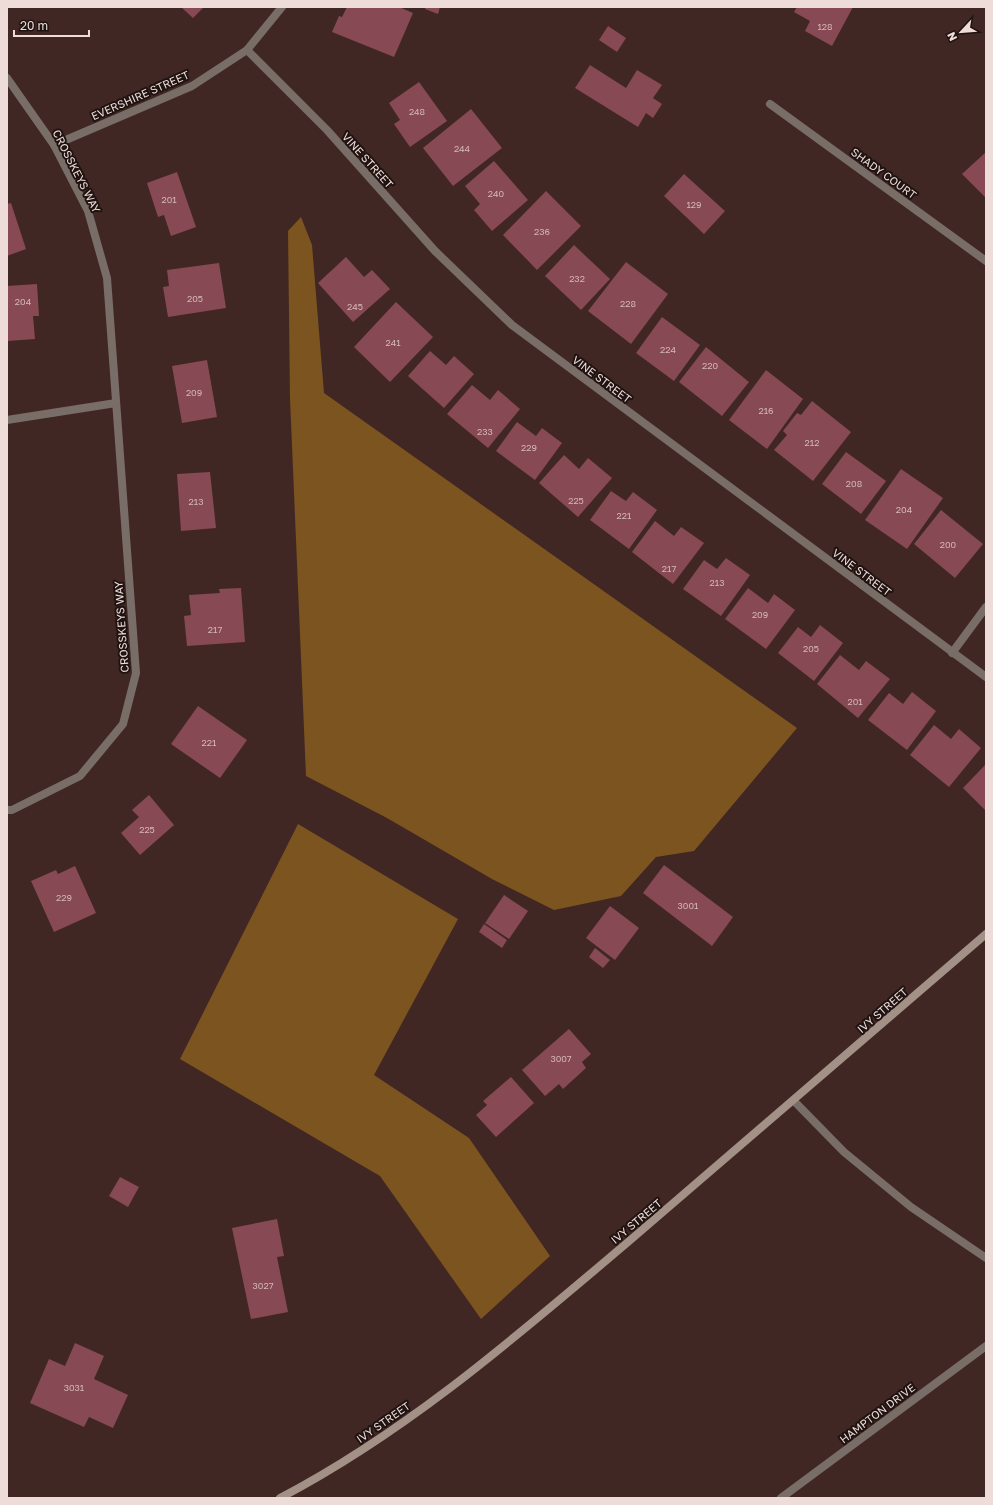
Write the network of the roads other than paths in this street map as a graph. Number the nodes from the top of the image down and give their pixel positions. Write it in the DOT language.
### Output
graph roads {
  1 [pos="282,7"];
  2 [pos="247,50"];
  3 [pos="7,78"];
  4 [pos="770,104"];
  5 [pos="54,145"];
  6 [pos="986,261"];
  7 [pos="116,403"];
  8 [pos="7,420"];
  9 [pos="986,607"];
  10 [pos="952,653"];
  11 [pos="986,678"];
  12 [pos="7,810"];
  13 [pos="986,934"];
  14 [pos="794,1101"];
  15 [pos="986,1258"];
  16 [pos="986,1346"];
  17 [pos="280,1498"];
  18 [pos="781,1498"];
  1 -- 2 [label="street, EVERSHIRE STREET"];
  2 -- 5 [label="street, EVERSHIRE STREET"];
  2 -- 10 [label="street, VINE STREET"];
  3 -- 5 [label="street, CROSSKEYS WAY"];
  4 -- 6 [label="street, SHADY COURT"];
  5 -- 7 [label="street, CROSSKEYS WAY"];
  7 -- 8 [label="street"];
  7 -- 12 [label="street, CROSSKEYS WAY"];
  9 -- 10 [label="street"];
  10 -- 11 [label="street, VINE STREET"];
  13 -- 14 [label="main road, IVY STREET"];
  14 -- 15 [label="street"];
  14 -- 17 [label="main road, IVY STREET"];
  16 -- 18 [label="street, HAMPTON DRIVE"];
}
